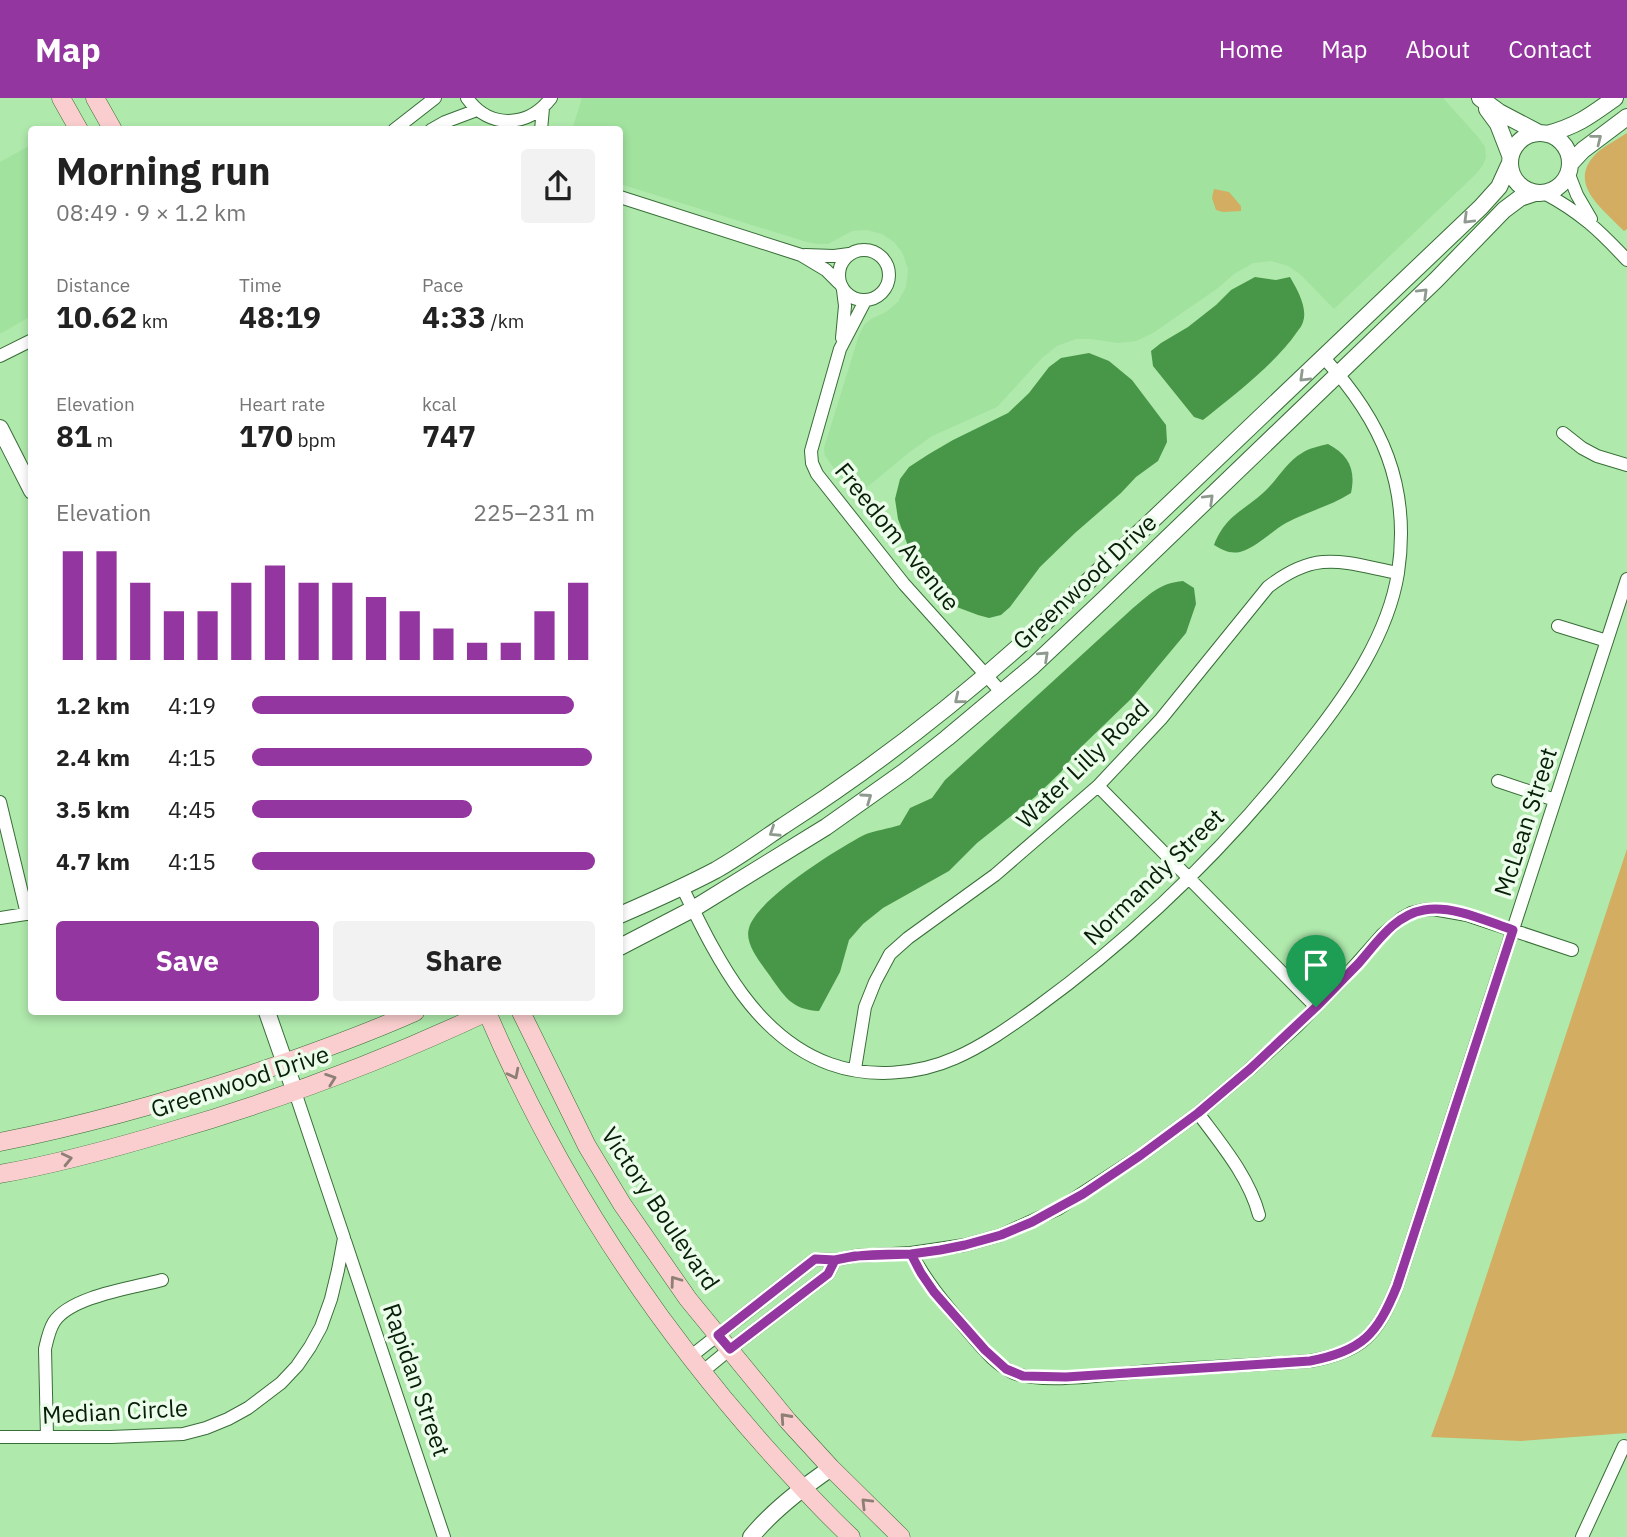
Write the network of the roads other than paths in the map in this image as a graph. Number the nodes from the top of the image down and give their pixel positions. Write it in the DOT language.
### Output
graph roads {
  1 [pos="61,98"];
  2 [pos="95,98"];
  3 [pos="435,98"];
  4 [pos="467,98"];
  5 [pos="1480,98"];
  6 [pos="1615,98"];
  7 [pos="547,103"];
  8 [pos="477,110"];
  9 [pos="1627,117"];
  10 [pos="505,125"];
  11 [pos="77,126"];
  12 [pos="111,126"];
  13 [pos="399,126"];
  14 [pos="438,126"];
  15 [pos="542,126"];
  16 [pos="1543,133"];
  17 [pos="1510,160"];
  18 [pos="1569,168"];
  19 [pos="1540,193"];
  20 [pos="623,198"];
  21 [pos="1599,230"];
  22 [pos="849,254"];
  23 [pos="801,255"];
  24 [pos="1627,260"];
  25 [pos="841,287"];
  26 [pos="865,301"];
  27 [pos="28,342"];
  28 [pos="840,349"];
  29 [pos="0,356"];
  30 [pos="1324,358"];
  31 [pos="1339,375"];
  32 [pos="0,428"];
  33 [pos="1563,433"];
  34 [pos="1627,465"];
  35 [pos="28,483"];
  36 [pos="1398,573"];
  37 [pos="1627,579"];
  38 [pos="1558,626"];
  39 [pos="1607,641"];
  40 [pos="986,676"];
  41 [pos="1002,693"];
  42 [pos="1498,781"];
  43 [pos="1098,786"];
  44 [pos="1555,800"];
  45 [pos="0,802"];
  46 [pos="1189,877"];
  47 [pos="682,887"];
  48 [pos="28,909"];
  49 [pos="693,909"];
  50 [pos="28,913"];
  51 [pos="623,914"];
  52 [pos="0,918"];
  53 [pos="1513,930"];
  54 [pos="623,945"];
  55 [pos="1573,950"];
  56 [pos="1316,1007"];
  57 [pos="268,1015"];
  58 [pos="408,1015"];
  59 [pos="480,1015"];
  60 [pos="488,1015"];
  61 [pos="522,1015"];
  62 [pos="286,1063"];
  63 [pos="855,1069"];
  64 [pos="295,1092"];
  65 [pos="1198,1113"];
  66 [pos="0,1142"];
  67 [pos="0,1174"];
  68 [pos="1259,1215"];
  69 [pos="344,1238"];
  70 [pos="911,1254"];
  71 [pos="835,1260"];
  72 [pos="162,1280"];
  73 [pos="718,1335"];
  74 [pos="730,1349"];
  75 [pos="690,1357"];
  76 [pos="702,1372"];
  77 [pos="0,1437"];
  78 [pos="47,1437"];
  79 [pos="1624,1446"];
  80 [pos="831,1468"];
  81 [pos="802,1489"];
  82 [pos="444,1537"];
  83 [pos="751,1537"];
  84 [pos="851,1537"];
  85 [pos="901,1537"];
  86 [pos="1582,1537"];
  1 -- 11 [label="main road"];
  2 -- 12 [label="main road"];
  3 -- 13 [label="street"];
  4 -- 8 [label="street"];
  5 -- 16 [label="street"];
  5 -- 17 [label="street"];
  6 -- 16 [label="street"];
  7 -- 10 [label="street"];
  7 -- 15 [label="street"];
  8 -- 10 [label="street"];
  8 -- 14 [label="street"];
  18 -- 9 [label="street, one-way"];
  16 -- 17 [label="street"];
  16 -- 18 [label="street"];
  17 -- 19 [label="street"];
  17 -- 30 [label="street, Greenwood Drive, one-way"];
  18 -- 19 [label="street"];
  18 -- 21 [label="street"];
  19 -- 21 [label="street"];
  31 -- 19 [label="street, Greenwood Drive, one-way"];
  20 -- 23 [label="street, Freedom Avenue"];
  21 -- 24 [label="street"];
  22 -- 23 [label="street, Freedom Avenue"];
  22 -- 25 [label="street, Freedom Avenue"];
  22 -- 26 [label="street, Freedom Avenue"];
  23 -- 25 [label="street, Freedom Avenue"];
  25 -- 26 [label="street, Freedom Avenue"];
  25 -- 28 [label="street, Freedom Avenue"];
  26 -- 28 [label="street, Freedom Avenue"];
  27 -- 29 [label="street"];
  28 -- 40 [label="street, Freedom Avenue"];
  30 -- 31 [label="street, Normandy Street"];
  30 -- 40 [label="street, Greenwood Drive, one-way"];
  31 -- 36 [label="street, Normandy Street"];
  41 -- 31 [label="street, Greenwood Drive, one-way"];
  32 -- 35 [label="street"];
  33 -- 34 [label="street"];
  36 -- 43 [label="street, Water Lilly Road"];
  36 -- 46 [label="street, Normandy Street"];
  37 -- 39 [label="street, McLean Street"];
  38 -- 39 [label="street"];
  39 -- 44 [label="street, McLean Street"];
  40 -- 41 [label="street, Freedom Avenue"];
  40 -- 47 [label="street, Greenwood Drive, one-way"];
  49 -- 41 [label="street, Greenwood Drive, one-way"];
  42 -- 44 [label="street"];
  43 -- 46 [label="street"];
  43 -- 63 [label="street, Water Lilly Road"];
  44 -- 53 [label="street, McLean Street"];
  45 -- 48 [label="street"];
  46 -- 56 [label="street"];
  46 -- 63 [label="street, Normandy Street"];
  47 -- 49 [label="street, Normandy Street"];
  47 -- 51 [label="street, Greenwood Drive"];
  49 -- 54 [label="street, Greenwood Drive"];
  49 -- 63 [label="street, Normandy Street"];
  50 -- 52 [label="street"];
  53 -- 55 [label="street"];
  53 -- 56 [label="street"];
  53 -- 70 [label="street, McLean Street"];
  56 -- 65 [label="street"];
  57 -- 62 [label="street"];
  58 -- 62 [label="main road, Greenwood Drive"];
  64 -- 59 [label="main road, Greenwood Drive, one-way"];
  60 -- 75 [label="main road, one-way"];
  73 -- 61 [label="main road, Victory Boulevard, one-way"];
  62 -- 64 [label="street"];
  62 -- 66 [label="main road, Greenwood Drive"];
  67 -- 64 [label="main road, Greenwood Drive, one-way"];
  64 -- 69 [label="street, Median Circle"];
  65 -- 68 [label="street"];
  65 -- 70 [label="street"];
  69 -- 78 [label="street, Median Circle"];
  69 -- 82 [label="street, Rapidan Street"];
  70 -- 71 [label="street"];
  71 -- 73 [label="street"];
  71 -- 74 [label="street"];
  72 -- 78 [label="street"];
  73 -- 74 [label="main road, Victory Boulevard"];
  73 -- 75 [label="street"];
  74 -- 76 [label="street"];
  80 -- 74 [label="main road, Victory Boulevard, one-way"];
  75 -- 76 [label="main road"];
  76 -- 81 [label="main road"];
  77 -- 78 [label="street, Median Circle"];
  79 -- 86 [label="street"];
  80 -- 81 [label="street"];
  85 -- 80 [label="main road, Victory Boulevard, one-way"];
  81 -- 83 [label="street"];
  81 -- 84 [label="main road"];
}
